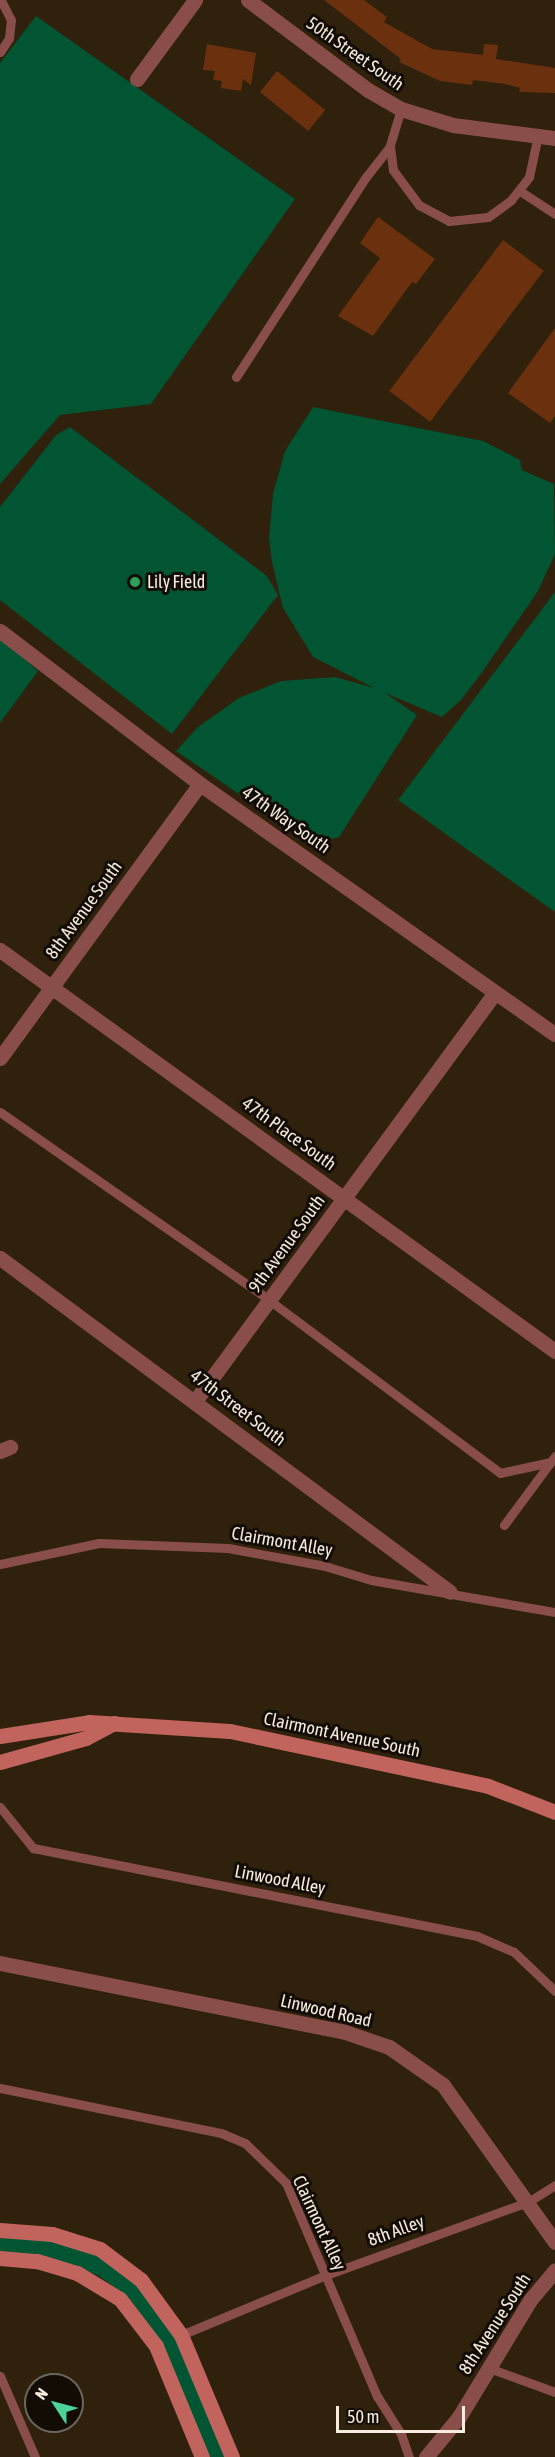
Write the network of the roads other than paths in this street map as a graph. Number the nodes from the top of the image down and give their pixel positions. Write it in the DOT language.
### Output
graph roads {
  1 [pos="1,0"];
  2 [pos="195,0"];
  3 [pos="248,0"];
  4 [pos="0,52"];
  5 [pos="137,79"];
  6 [pos="401,109"];
  7 [pos="538,135"];
  8 [pos="555,138"];
  9 [pos="390,146"];
  10 [pos="520,191"];
  11 [pos="555,214"];
  12 [pos="236,377"];
  13 [pos="0,631"];
  14 [pos="200,784"];
  15 [pos="0,950"];
  16 [pos="53,986"];
  17 [pos="494,994"];
  18 [pos="555,1034"];
  19 [pos="0,1058"];
  20 [pos="0,1112"];
  21 [pos="345,1198"];
  22 [pos="0,1258"];
  23 [pos="269,1300"];
  24 [pos="555,1351"];
  25 [pos="195,1401"];
  26 [pos="553,1459"];
  27 [pos="504,1525"];
  28 [pos="0,1564"];
  29 [pos="450,1592"];
  30 [pos="555,1612"];
  31 [pos="114,1724"];
  32 [pos="0,1736"];
  33 [pos="0,1762"];
  34 [pos="0,1807"];
  35 [pos="555,1812"];
  36 [pos="0,1963"];
  37 [pos="555,1991"];
  38 [pos="0,2088"];
  39 [pos="555,2185"];
  40 [pos="528,2202"];
  41 [pos="0,2230"];
  42 [pos="555,2242"];
  43 [pos="0,2258"];
  44 [pos="555,2270"];
  45 [pos="326,2275"];
  46 [pos="181,2335"];
  47 [pos="489,2368"];
  48 [pos="0,2376"];
  49 [pos="555,2392"];
  50 [pos="35,2457"];
  51 [pos="202,2457"];
  52 [pos="232,2457"];
  53 [pos="409,2457"];
  54 [pos="426,2457"];
  1 -- 4 [label="lane"];
  2 -- 5 [label="street"];
  3 -- 6 [label="street, 50th Street South"];
  6 -- 7 [label="street, 50th Street South"];
  6 -- 9 [label="lane"];
  7 -- 8 [label="street, 50th Street South"];
  7 -- 10 [label="lane"];
  9 -- 10 [label="lane"];
  9 -- 12 [label="lane"];
  10 -- 11 [label="lane"];
  13 -- 14 [label="street, 47th Way South"];
  14 -- 16 [label="street, 8th Avenue South"];
  14 -- 17 [label="street, 47th Way South"];
  15 -- 16 [label="street, 47th Place South"];
  16 -- 19 [label="street, 8th Avenue South"];
  16 -- 21 [label="street, 47th Place South"];
  17 -- 18 [label="street, 47th Way South"];
  17 -- 21 [label="street, 9th Avenue South"];
  20 -- 23 [label="lane"];
  21 -- 23 [label="street, 9th Avenue South"];
  21 -- 24 [label="street, 47th Place South"];
  22 -- 25 [label="street, 47th Street South"];
  23 -- 25 [label="street, 9th Avenue South"];
  23 -- 26 [label="lane"];
  25 -- 29 [label="street, 47th Street South"];
  26 -- 27 [label="lane"];
  28 -- 29 [label="lane, Clairmont Alley"];
  29 -- 30 [label="lane, Clairmont Alley"];
  31 -- 32 [label="street, Clairmont Avenue South"];
  31 -- 33 [label="street"];
  31 -- 35 [label="street, Clairmont Avenue South"];
  34 -- 37 [label="lane, Linwood Alley"];
  36 -- 40 [label="street, Linwood Road"];
  38 -- 45 [label="lane, Clairmont Alley"];
  39 -- 40 [label="lane, 8th Alley"];
  40 -- 42 [label="street, Linwood Road"];
  40 -- 45 [label="lane, 8th Alley"];
  41 -- 46 [label="street"];
  43 -- 51 [label="street"];
  44 -- 47 [label="street, 8th Avenue South"];
  45 -- 46 [label="lane, 8th Alley"];
  45 -- 53 [label="lane, Clairmont Alley"];
  46 -- 52 [label="street"];
  47 -- 49 [label="lane"];
  47 -- 54 [label="street, 8th Avenue South"];
  48 -- 50 [label="lane"];
}
